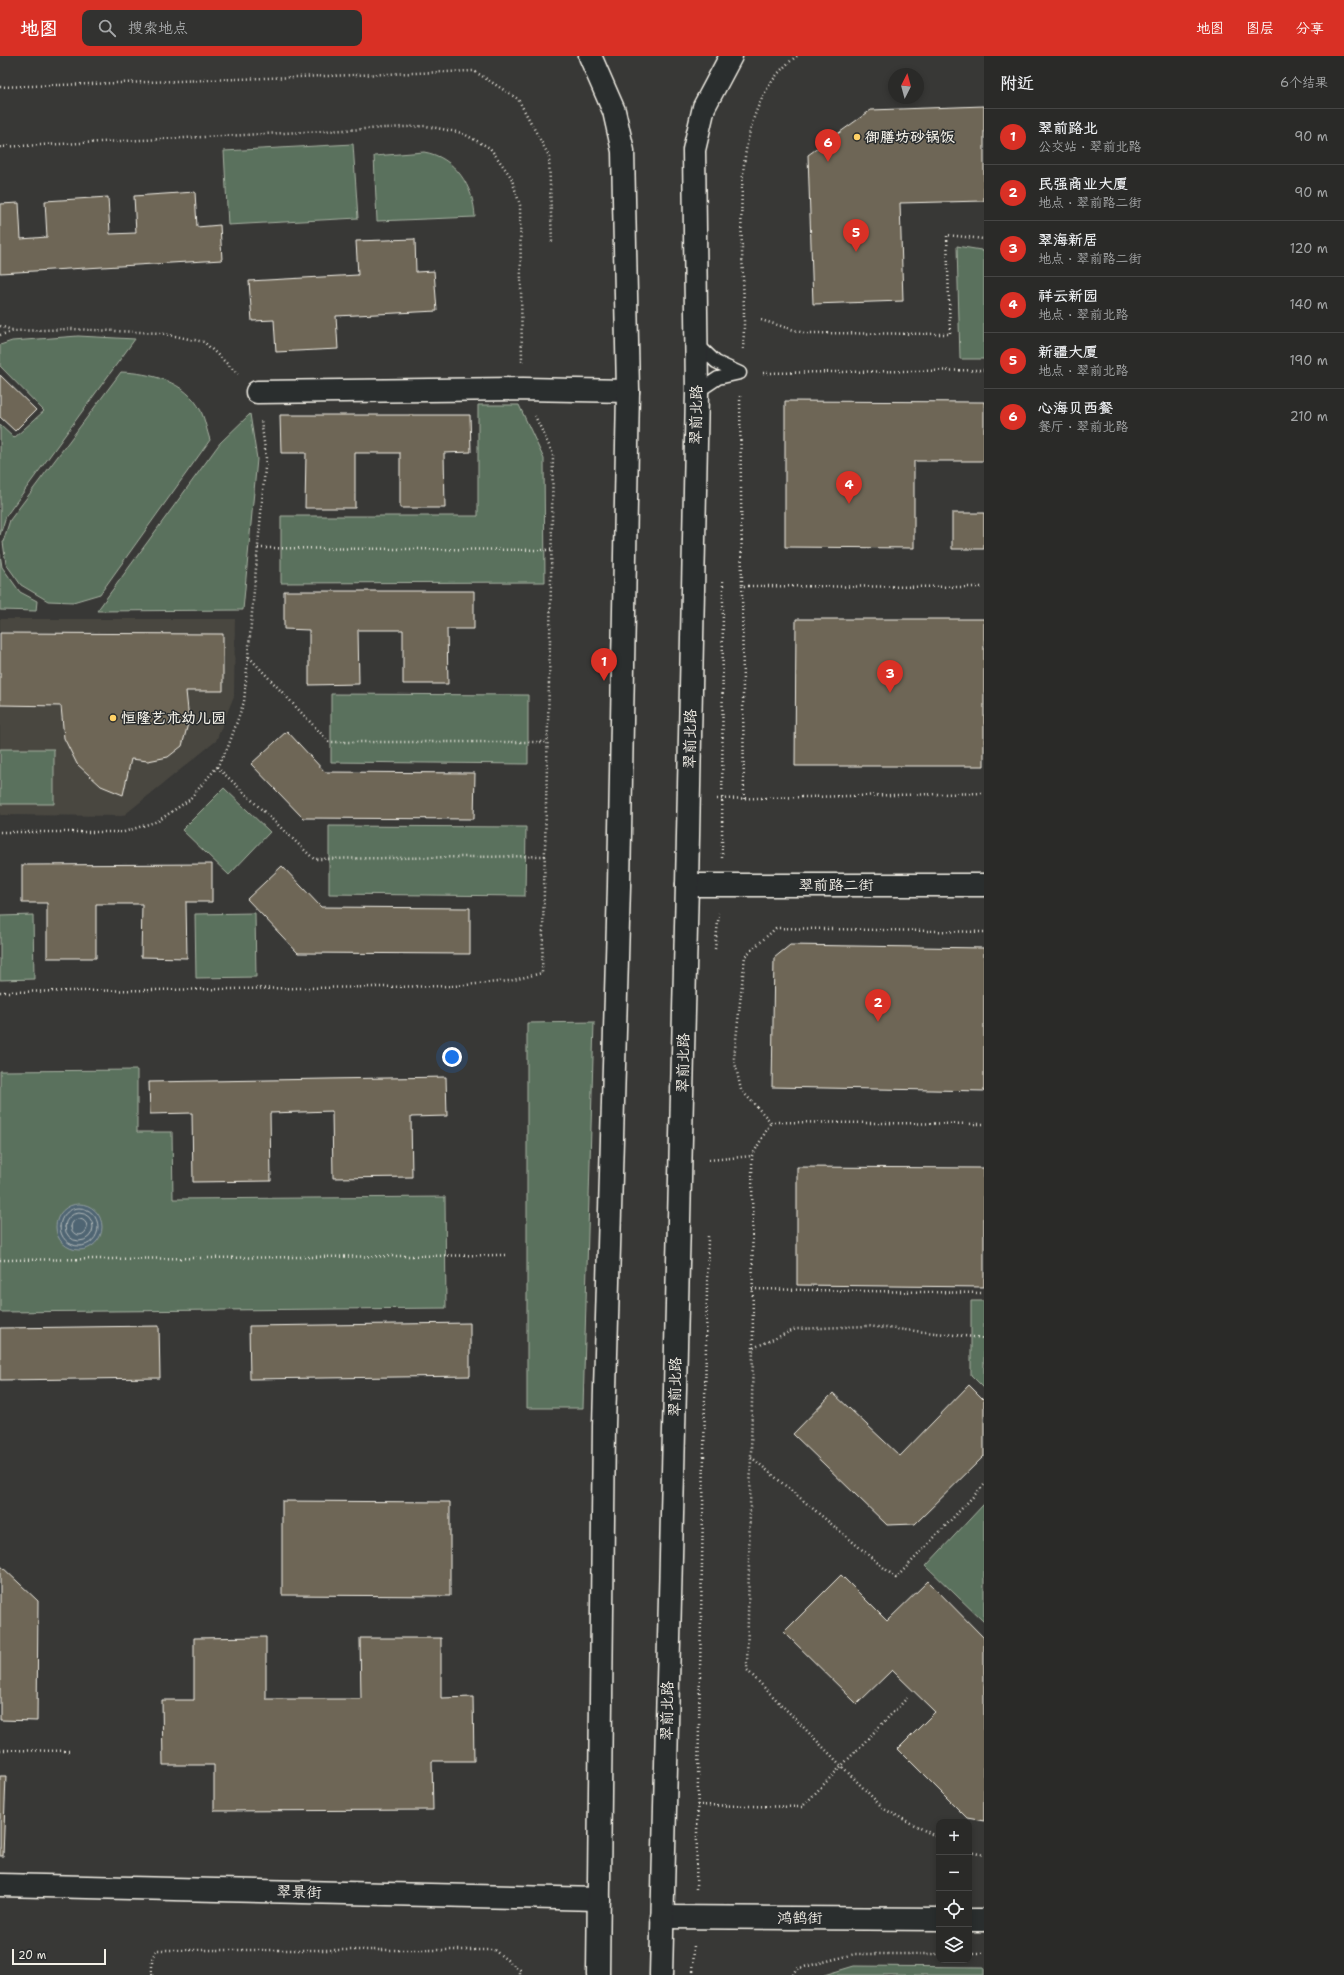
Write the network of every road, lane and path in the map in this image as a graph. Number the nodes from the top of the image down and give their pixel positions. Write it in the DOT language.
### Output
graph roads {
  1 [pos="590,56"];
  2 [pos="731,56"];
  3 [pos="797,56"];
  4 [pos="0,87"];
  5 [pos="0,147"];
  6 [pos="984,239"];
  7 [pos="552,243"];
  8 [pos="761,320"];
  9 [pos="0,326"];
  10 [pos="15,331"];
  11 [pos="0,335"];
  12 [pos="696,343"];
  13 [pos="984,370"];
  14 [pos="740,374"];
  15 [pos="522,389"];
  16 [pos="628,390"];
  17 [pos="257,392"];
  18 [pos="697,392"];
  19 [pos="258,548"];
  20 [pos="551,550"];
  21 [pos="723,575"];
  22 [pos="742,586"];
  23 [pos="984,587"];
  24 [pos="249,657"];
  25 [pos="547,742"];
  26 [pos="217,767"];
  27 [pos="984,793"];
  28 [pos="722,799"];
  29 [pos="744,799"];
  30 [pos="689,800"];
  31 [pos="0,832"];
  32 [pos="545,856"];
  33 [pos="687,884"];
  34 [pos="722,884"];
  35 [pos="984,885"];
  36 [pos="984,932"];
  37 [pos="715,953"];
  38 [pos="0,992"];
  39 [pos="771,1122"];
  40 [pos="984,1124"];
  41 [pos="710,1152"];
  42 [pos="752,1156"];
  43 [pos="710,1160"];
  44 [pos="680,1163"];
  45 [pos="710,1168"];
  46 [pos="708,1232"];
  47 [pos="505,1255"];
  48 [pos="0,1260"];
  49 [pos="752,1289"];
  50 [pos="984,1293"];
  51 [pos="984,1338"];
  52 [pos="753,1348"];
  53 [pos="751,1457"];
  54 [pos="984,1485"];
  55 [pos="907,1698"];
  56 [pos="0,1750"];
  57 [pos="70,1751"];
  58 [pos="842,1766"];
  59 [pos="697,1805"];
  60 [pos="936,1836"];
  61 [pos="972,1853"];
  62 [pos="984,1855"];
  63 [pos="0,1885"];
  64 [pos="599,1899"];
  65 [pos="662,1917"];
  66 [pos="695,1917"];
  67 [pos="936,1919"];
  68 [pos="972,1920"];
  69 [pos="984,1920"];
  70 [pos="936,1954"];
  71 [pos="972,1954"];
  72 [pos="984,1954"];
  73 [pos="152,1975"];
  74 [pos="520,1975"];
  75 [pos="598,1975"];
  76 [pos="661,1975"];
  77 [pos="693,1975"];
  78 [pos="792,1975"];
  1 -- 16 [label="main road"];
  2 -- 12 [label="main road, 翠前北路"];
  3 -- 14 [label="path"];
  4 -- 7 [label="path"];
  5 -- 15 [label="path"];
  6 -- 8 [label="path"];
  9 -- 10 [label="path"];
  10 -- 11 [label="path"];
  10 -- 17 [label="path"];
  12 -- 14 [label="lane"];
  12 -- 18 [label="main road, 翠前北路"];
  13 -- 14 [label="path"];
  14 -- 18 [label="lane"];
  14 -- 22 [label="path"];
  15 -- 16 [label="main road"];
  15 -- 17 [label="main road"];
  15 -- 20 [label="path"];
  16 -- 64 [label="main road"];
  17 -- 19 [label="path"];
  18 -- 30 [label="main road, 翠前北路"];
  19 -- 20 [label="path"];
  19 -- 24 [label="path"];
  20 -- 25 [label="path"];
  21 -- 28 [label="path"];
  22 -- 23 [label="path"];
  22 -- 29 [label="path"];
  24 -- 25 [label="path"];
  24 -- 26 [label="path"];
  25 -- 32 [label="path"];
  26 -- 31 [label="path"];
  26 -- 32 [label="path"];
  27 -- 29 [label="path"];
  28 -- 29 [label="path"];
  28 -- 30 [label="path"];
  28 -- 34 [label="path"];
  30 -- 33 [label="main road, 翠前北路"];
  32 -- 38 [label="path"];
  33 -- 34 [label="main road, 翠前路二街"];
  33 -- 44 [label="main road, 翠前北路"];
  34 -- 35 [label="main road, 翠前路二街"];
  34 -- 37 [label="path"];
  36 -- 39 [label="path"];
  39 -- 40 [label="path"];
  39 -- 42 [label="path"];
  41 -- 43 [label="path"];
  42 -- 43 [label="path"];
  42 -- 49 [label="path"];
  43 -- 44 [label="path"];
  43 -- 45 [label="path"];
  44 -- 65 [label="main road, 翠前北路"];
  46 -- 59 [label="path"];
  47 -- 48 [label="path"];
  49 -- 50 [label="path"];
  49 -- 52 [label="path"];
  51 -- 52 [label="path"];
  52 -- 53 [label="path"];
  53 -- 54 [label="path"];
  53 -- 58 [label="path"];
  55 -- 58 [label="path"];
  56 -- 57 [label="path"];
  58 -- 59 [label="path"];
  58 -- 60 [label="path"];
  59 -- 66 [label="path"];
  61 -- 62 [label="path"];
  63 -- 64 [label="main road, 翠景街"];
  64 -- 75 [label="main road"];
  65 -- 66 [label="main road, 鸿鹄街"];
  65 -- 76 [label="main road, 翠前北路"];
  66 -- 67 [label="main road, 鸿鹄街"];
  66 -- 77 [label="path"];
  68 -- 69 [label="main road"];
  70 -- 78 [label="path"];
  71 -- 72 [label="path"];
  73 -- 74 [label="path"];
}
